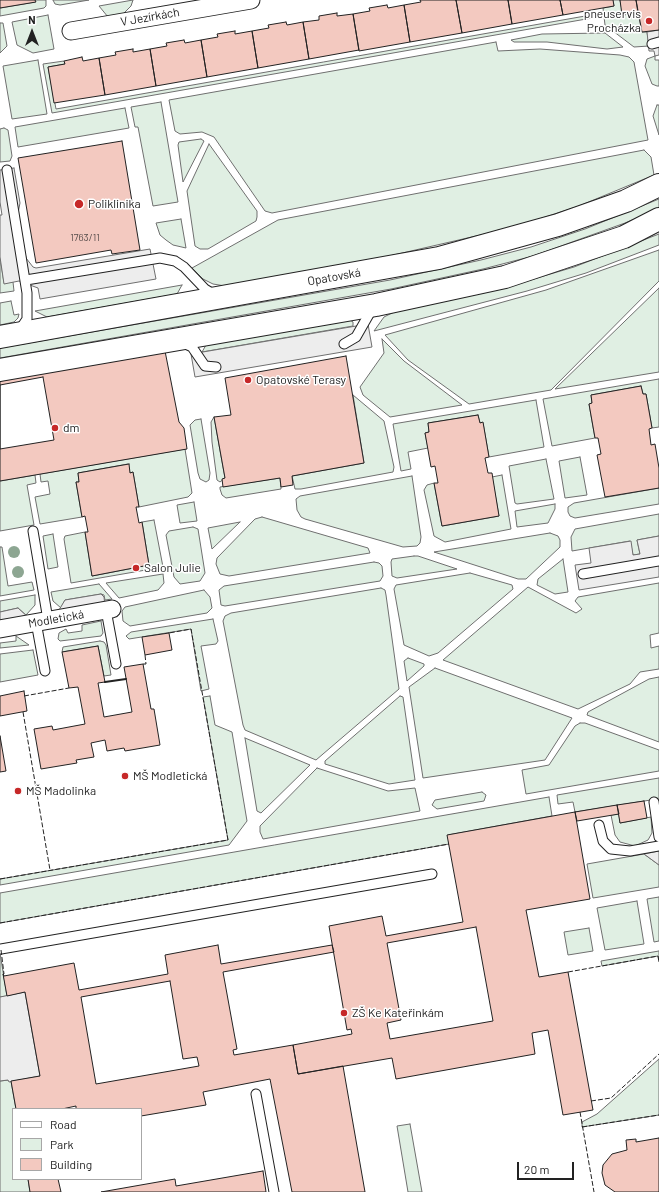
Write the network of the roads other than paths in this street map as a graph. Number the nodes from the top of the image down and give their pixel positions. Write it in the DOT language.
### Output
graph roads {
  1 [pos="252,0"];
  2 [pos="71,31"];
  3 [pos="6,170"];
  4 [pos="659,185"];
  5 [pos="659,219"];
  6 [pos="659,224"];
  7 [pos="624,237"];
  8 [pos="26,280"];
  9 [pos="220,297"];
  10 [pos="376,305"];
  11 [pos="7,335"];
  12 [pos="170,340"];
  13 [pos="344,344"];
  14 [pos="216,368"];
  15 [pos="0,370"];
  16 [pos="33,531"];
  17 [pos="659,561"];
  18 [pos="583,574"];
  19 [pos="109,610"];
  20 [pos="42,621"];
  21 [pos="0,629"];
  22 [pos="116,664"];
  23 [pos="45,671"];
  24 [pos="654,802"];
  25 [pos="599,825"];
  26 [pos="659,836"];
  27 [pos="659,846"];
  28 [pos="432,874"];
  29 [pos="1,949"];
  30 [pos="256,1094"];
  31 [pos="274,1192"];
  1 -- 2 [label="street, V Jezírkách"];
  3 -- 8 [label="lane"];
  4 -- 9 [label="main road, Opatovská"];
  5 -- 7 [label="main road"];
  6 -- 7 [label="lane"];
  7 -- 10 [label="main road"];
  8 -- 9 [label="lane"];
  8 -- 11 [label="lane"];
  9 -- 11 [label="main road, Opatovská"];
  10 -- 12 [label="main road"];
  10 -- 13 [label="lane"];
  12 -- 14 [label="lane"];
  12 -- 15 [label="main road"];
  16 -- 20 [label="lane"];
  17 -- 18 [label="lane"];
  19 -- 20 [label="street, Modletická"];
  19 -- 22 [label="lane"];
  20 -- 21 [label="street, Modletická"];
  20 -- 23 [label="lane"];
  24 -- 26 [label="lane"];
  25 -- 27 [label="lane"];
  28 -- 29 [label="lane"];
  30 -- 31 [label="lane"];
}
